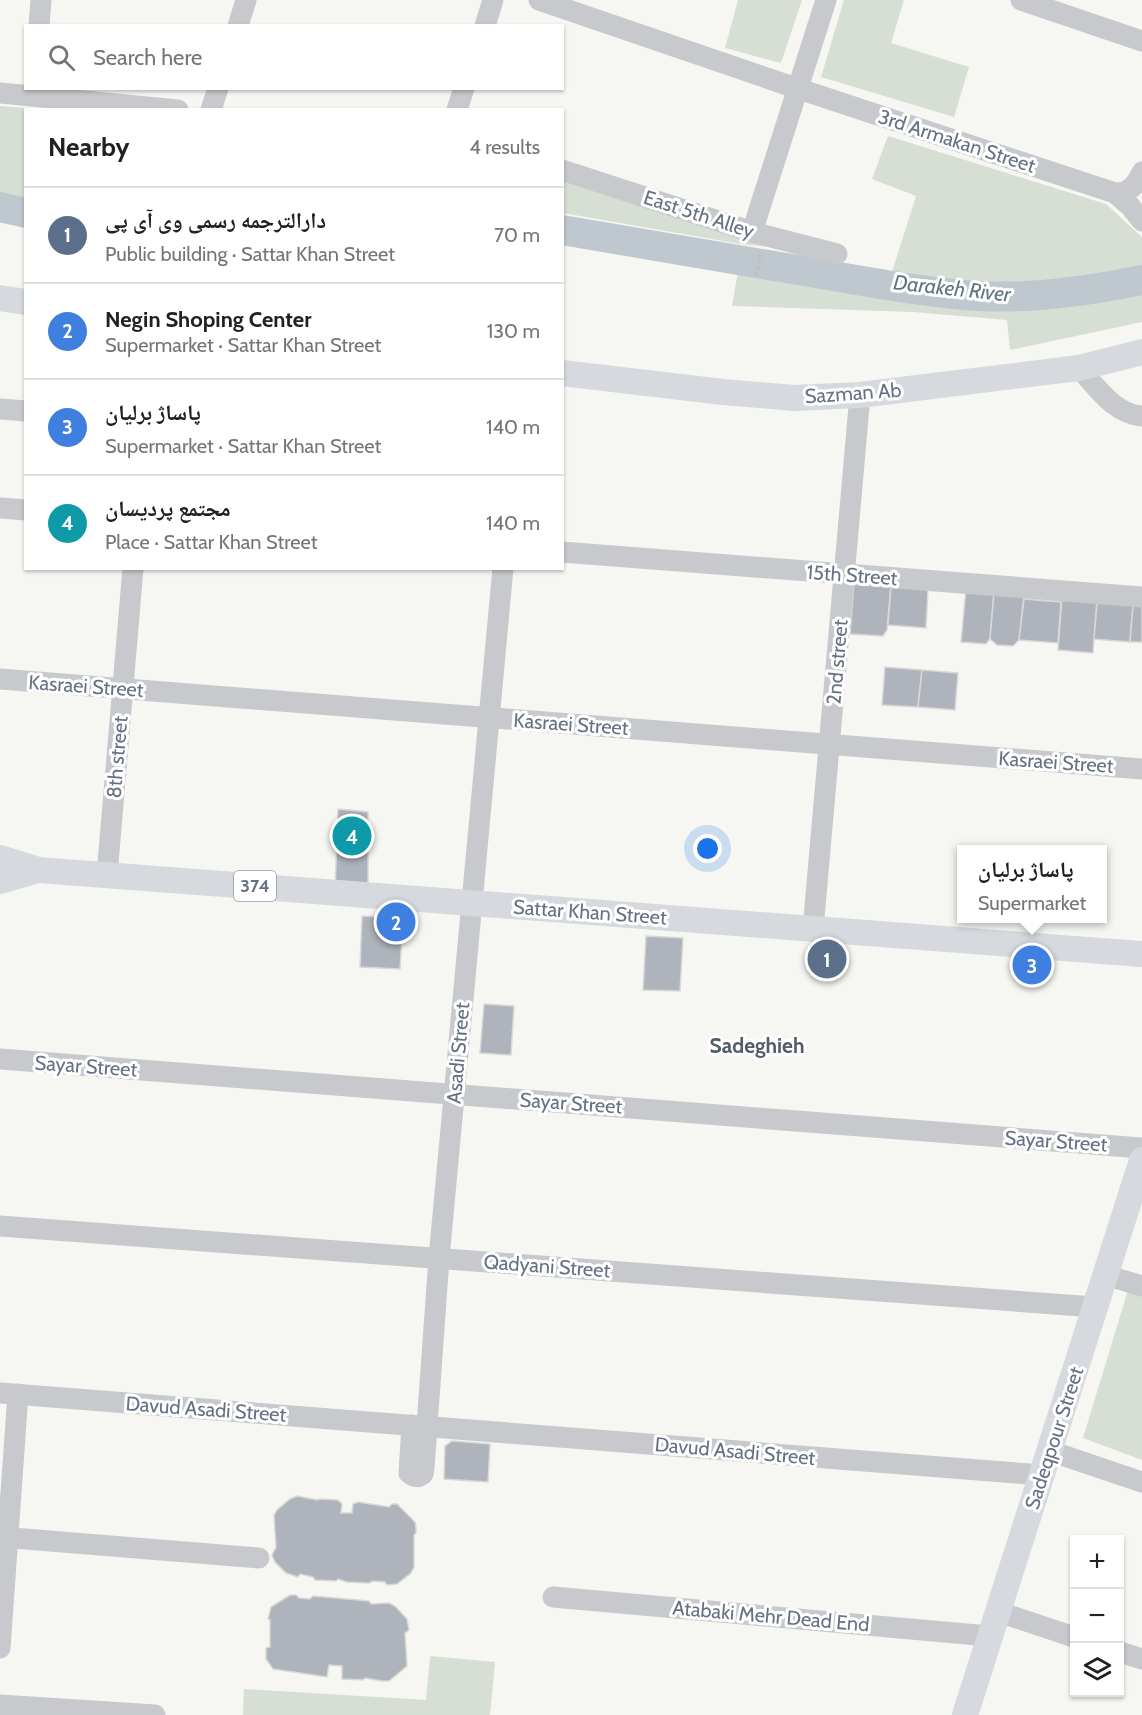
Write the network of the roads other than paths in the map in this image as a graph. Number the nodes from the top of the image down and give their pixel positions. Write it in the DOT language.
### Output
graph roads {
  1 [pos="41,0"];
  2 [pos="246,0"];
  3 [pos="493,0"];
  4 [pos="539,0"];
  5 [pos="826,0"];
  6 [pos="1021,0"];
  7 [pos="39,24"];
  8 [pos="239,24"];
  9 [pos="486,24"];
  10 [pos="1142,41"];
  11 [pos="799,89"];
  12 [pos="217,90"];
  13 [pos="463,90"];
  14 [pos="0,93"];
  15 [pos="34,93"];
  16 [pos="161,108"];
  17 [pos="213,108"];
  18 [pos="458,108"];
  19 [pos="564,171"];
  20 [pos="1142,172"];
  21 [pos="1115,193"];
  22 [pos="1142,220"];
  23 [pos="757,240"];
  24 [pos="837,255"];
  25 [pos="0,298"];
  26 [pos="24,302"];
  27 [pos="1142,352"];
  28 [pos="1079,368"];
  29 [pos="564,373"];
  30 [pos="860,395"];
  31 [pos="0,409"];
  32 [pos="24,411"];
  33 [pos="1142,416"];
  34 [pos="0,508"];
  35 [pos="24,510"];
  36 [pos="564,552"];
  37 [pos="133,570"];
  38 [pos="503,570"];
  39 [pos="844,574"];
  40 [pos="1142,597"];
  41 [pos="0,680"];
  42 [pos="123,689"];
  43 [pos="489,718"];
  44 [pos="830,745"];
  45 [pos="1142,769"];
  46 [pos="0,858"];
  47 [pos="38,870"];
  48 [pos="107,874"];
  49 [pos="0,881"];
  50 [pos="472,903"];
  51 [pos="813,929"];
  52 [pos="1142,954"];
  53 [pos="0,1059"];
  54 [pos="454,1094"];
  55 [pos="1142,1148"];
  56 [pos="1142,1160"];
  57 [pos="0,1226"];
  58 [pos="439,1258"];
  59 [pos="1105,1275"];
  60 [pos="1142,1286"];
  61 [pos="1095,1307"];
  62 [pos="9,1394"];
  63 [pos="420,1426"];
  64 [pos="1050,1451"];
  65 [pos="1042,1475"];
  66 [pos="1142,1482"];
  67 [pos="4,1538"];
  68 [pos="259,1558"];
  69 [pos="552,1597"];
  70 [pos="999,1612"];
  71 [pos="989,1636"];
  72 [pos="1070,1636"];
  73 [pos="0,1648"];
  74 [pos="1124,1654"];
  75 [pos="1142,1659"];
  76 [pos="0,1705"];
  77 [pos="143,1715"];
  78 [pos="965,1715"];
  1 -- 7 [label="street"];
  2 -- 8 [label="street"];
  3 -- 9 [label="street"];
  4 -- 11 [label="street, 3rd Armakan Street"];
  5 -- 11 [label="street"];
  6 -- 10 [label="street"];
  11 -- 21 [label="street, 3rd Armakan Street"];
  11 -- 23 [label="street"];
  12 -- 17 [label="street"];
  13 -- 18 [label="street"];
  14 -- 15 [label="street"];
  15 -- 16 [label="street"];
  19 -- 23 [label="street, East 5th Alley"];
  20 -- 21 [label="street"];
  21 -- 22 [label="street"];
  23 -- 24 [label="street, East 5th Alley"];
  25 -- 26 [label="main road"];
  27 -- 28 [label="main road, Sazman Ab"];
  28 -- 30 [label="main road, Sazman Ab"];
  28 -- 33 [label="street"];
  29 -- 30 [label="main road, Sazman Ab"];
  30 -- 39 [label="street, 2nd street"];
  31 -- 32 [label="street"];
  34 -- 35 [label="street"];
  36 -- 39 [label="street, 15th Street"];
  37 -- 42 [label="street, 8th street"];
  38 -- 43 [label="street, Asadi Street"];
  39 -- 40 [label="street, 15th Street"];
  39 -- 44 [label="street, 2nd street"];
  41 -- 42 [label="street, Kasraei Street"];
  42 -- 43 [label="street, Kasraei Street"];
  42 -- 48 [label="street, 8th street"];
  43 -- 44 [label="street, Kasraei Street"];
  43 -- 50 [label="street, Asadi Street"];
  44 -- 45 [label="street, Kasraei Street"];
  44 -- 51 [label="street, 2nd street"];
  46 -- 47 [label="main road"];
  47 -- 48 [label="main road, Sattar Khan Street / 374"];
  47 -- 49 [label="main road"];
  48 -- 50 [label="main road, Sattar Khan Street / 374"];
  50 -- 51 [label="main road, Sattar Khan Street / 374"];
  50 -- 54 [label="street, Asadi Street"];
  51 -- 52 [label="main road, Sattar Khan Street / 374"];
  53 -- 54 [label="street, Sayar Street"];
  54 -- 55 [label="street, Sayar Street"];
  54 -- 58 [label="street, Asadi Street"];
  56 -- 59 [label="main road, Sadeqpour Street"];
  57 -- 58 [label="street, Qadyani Street"];
  58 -- 61 [label="street, Qadyani Street"];
  58 -- 63 [label="street, Asadi Street"];
  59 -- 60 [label="street"];
  59 -- 61 [label="main road, Sadeqpour Street"];
  61 -- 64 [label="main road, Sadeqpour Street"];
  62 -- 63 [label="street, Davud Asadi Street"];
  62 -- 67 [label="street"];
  63 -- 65 [label="street, Davud Asadi Street"];
  64 -- 65 [label="main road, Sadeqpour Street"];
  64 -- 66 [label="street"];
  65 -- 70 [label="main road, Sadeqpour Street"];
  67 -- 68 [label="street"];
  67 -- 73 [label="street"];
  69 -- 71 [label="street, Atabaki Mehr Dead End"];
  70 -- 71 [label="main road, Sadeqpour Street"];
  70 -- 72 [label="street"];
  71 -- 78 [label="main road, Sadeqpour Street"];
  74 -- 75 [label="street"];
  76 -- 77 [label="street"];
}
